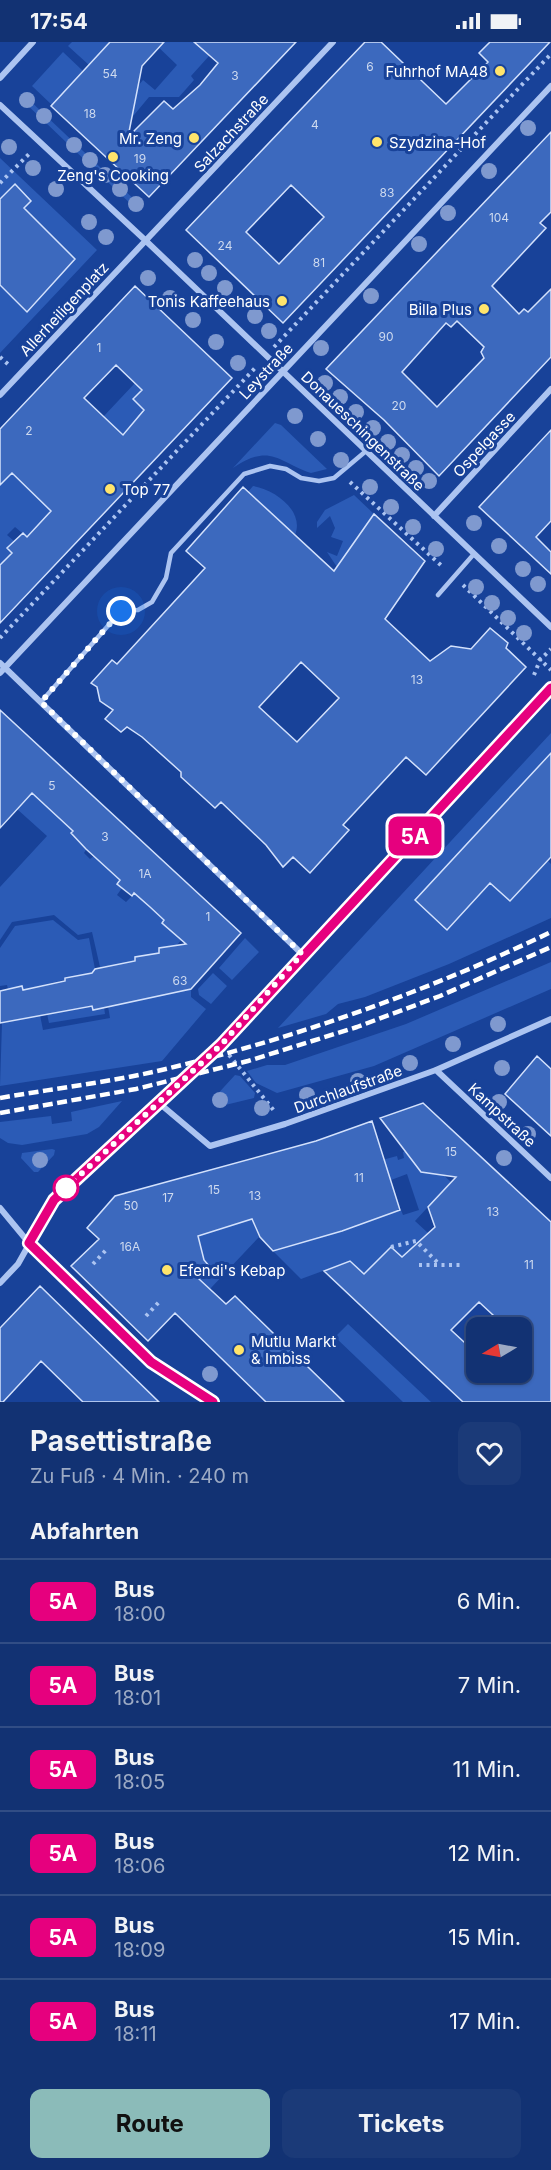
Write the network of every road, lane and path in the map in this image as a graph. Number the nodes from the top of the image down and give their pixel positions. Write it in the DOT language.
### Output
graph roads {
  1 [pos="33,42"];
  2 [pos="333,42"];
  3 [pos="0,78"];
  4 [pos="551,86"];
  5 [pos="0,105"];
  6 [pos="40,142"];
  7 [pos="0,183"];
  8 [pos="145,240"];
  9 [pos="282,370"];
  10 [pos="551,389"];
  11 [pos="0,395"];
  12 [pos="366,451"];
  13 [pos="434,516"];
  14 [pos="473,555"];
  15 [pos="438,595"];
  16 [pos="551,627"];
  17 [pos="551,649"];
  18 [pos="2,668"];
  19 [pos="534,675"];
  20 [pos="551,688"];
  21 [pos="41,702"];
  22 [pos="302,954"];
  23 [pos="551,1019"];
  24 [pos="221,1045"];
  25 [pos="436,1070"];
  26 [pos="159,1103"];
  27 [pos="285,1124"];
  28 [pos="551,1178"];
  29 [pos="0,1208"];
  30 [pos="29,1243"];
  31 [pos="391,1247"];
  32 [pos="106,1250"];
  33 [pos="93,1264"];
  34 [pos="418,1265"];
  35 [pos="440,1265"];
  36 [pos="462,1265"];
  37 [pos="0,1283"];
  38 [pos="159,1302"];
  39 [pos="146,1316"];
  40 [pos="213,1402"];
  1 -- 3 [label="street"];
  2 -- 8 [label="street, Salzachstraße"];
  4 -- 9 [label="street, Leystraße"];
  5 -- 6 [label="street, Donaueschingenstraße"];
  6 -- 7 [label="path"];
  6 -- 8 [label="street, Donaueschingenstraße"];
  8 -- 9 [label="street, Donaueschingenstraße"];
  8 -- 11 [label="street, Allerheiligenplatz"];
  9 -- 12 [label="street, Donaueschingenstraße"];
  9 -- 18 [label="street, Leystraße"];
  10 -- 13 [label="street, Ospelgasse"];
  12 -- 13 [label="street, Donaueschingenstraße"];
  12 -- 21 [label="lane"];
  13 -- 14 [label="street, Donaueschingenstraße"];
  14 -- 15 [label="lane"];
  14 -- 16 [label="street, Donaueschingenstraße"];
  17 -- 19 [label="path"];
  18 -- 21 [label="street"];
  20 -- 22 [label="street"];
  21 -- 22 [label="street"];
  22 -- 24 [label="street"];
  23 -- 25 [label="street, Durchlaufstraße"];
  24 -- 26 [label="street"];
  24 -- 27 [label="path"];
  25 -- 27 [label="street, Durchlaufstraße"];
  25 -- 28 [label="street, Kampstraße"];
  26 -- 27 [label="street, Durchlaufstraße"];
  26 -- 30 [label="street"];
  29 -- 30 [label="street"];
  30 -- 37 [label="street"];
  30 -- 40 [label="street"];
  31 -- 35 [label="path"];
  32 -- 33 [label="path"];
  34 -- 35 [label="path"];
  35 -- 36 [label="path"];
  38 -- 39 [label="path"];
}
